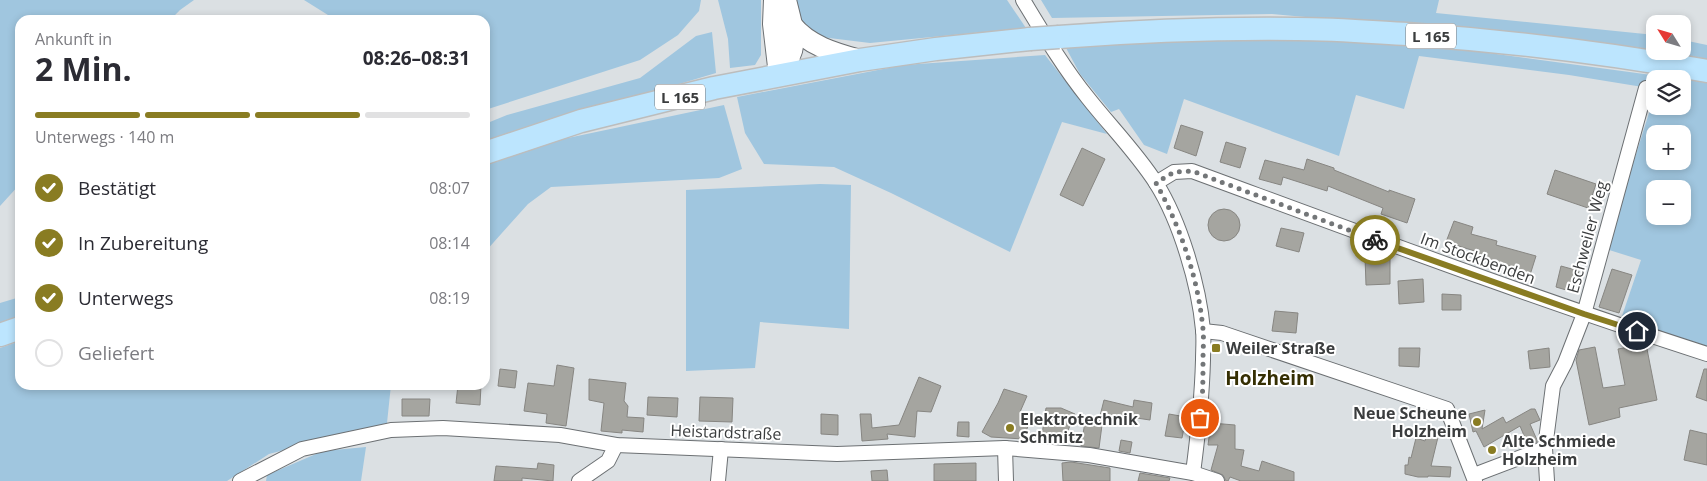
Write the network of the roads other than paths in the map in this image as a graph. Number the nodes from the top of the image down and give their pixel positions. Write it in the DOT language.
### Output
graph roads {
  1 [pos="774,0"];
  2 [pos="786,0"];
  3 [pos="1023,0"];
  4 [pos="792,25"];
  5 [pos="860,60"];
  6 [pos="1707,71"];
  7 [pos="779,75"];
  8 [pos="1646,88"];
  9 [pos="490,151"];
  10 [pos="1156,183"];
  11 [pos="1584,314"];
  12 [pos="15,330"];
  13 [pos="1204,331"];
  14 [pos="0,335"];
  15 [pos="1707,354"];
  16 [pos="616,445"];
  17 [pos="1005,448"];
  18 [pos="1546,448"];
  19 [pos="720,450"];
  20 [pos="1193,473"];
  21 [pos="1474,478"];
  22 [pos="240,481"];
  23 [pos="579,481"];
  24 [pos="718,481"];
  25 [pos="1006,481"];
  26 [pos="1217,481"];
  27 [pos="1547,481"];
  1 -- 7 [label="main road"];
  2 -- 4 [label="main road"];
  3 -- 10 [label="street"];
  4 -- 5 [label="main road, L 165"];
  4 -- 7 [label="main road"];
  5 -- 6 [label="main road, L 165, bridge"];
  5 -- 7 [label="main road, L 165"];
  7 -- 9 [label="main road, L 165"];
  8 -- 11 [label="street, Eschweiler Weg"];
  10 -- 11 [label="street, Im Stockbenden"];
  10 -- 13 [label="street"];
  11 -- 15 [label="street, Im Stockbenden"];
  11 -- 18 [label="street, Eschweiler Weg"];
  12 -- 14 [label="main road"];
  13 -- 20 [label="street"];
  13 -- 21 [label="street"];
  16 -- 19 [label="street, Heistardstraße"];
  16 -- 22 [label="street, Heistardstraße"];
  16 -- 23 [label="street"];
  17 -- 19 [label="street, Heistardstraße"];
  17 -- 20 [label="street, Heistardstraße"];
  17 -- 25 [label="street"];
  18 -- 21 [label="street"];
  18 -- 27 [label="street, Eschweiler Weg"];
  19 -- 24 [label="street"];
  20 -- 26 [label="street, Heistardstraße"];
}
